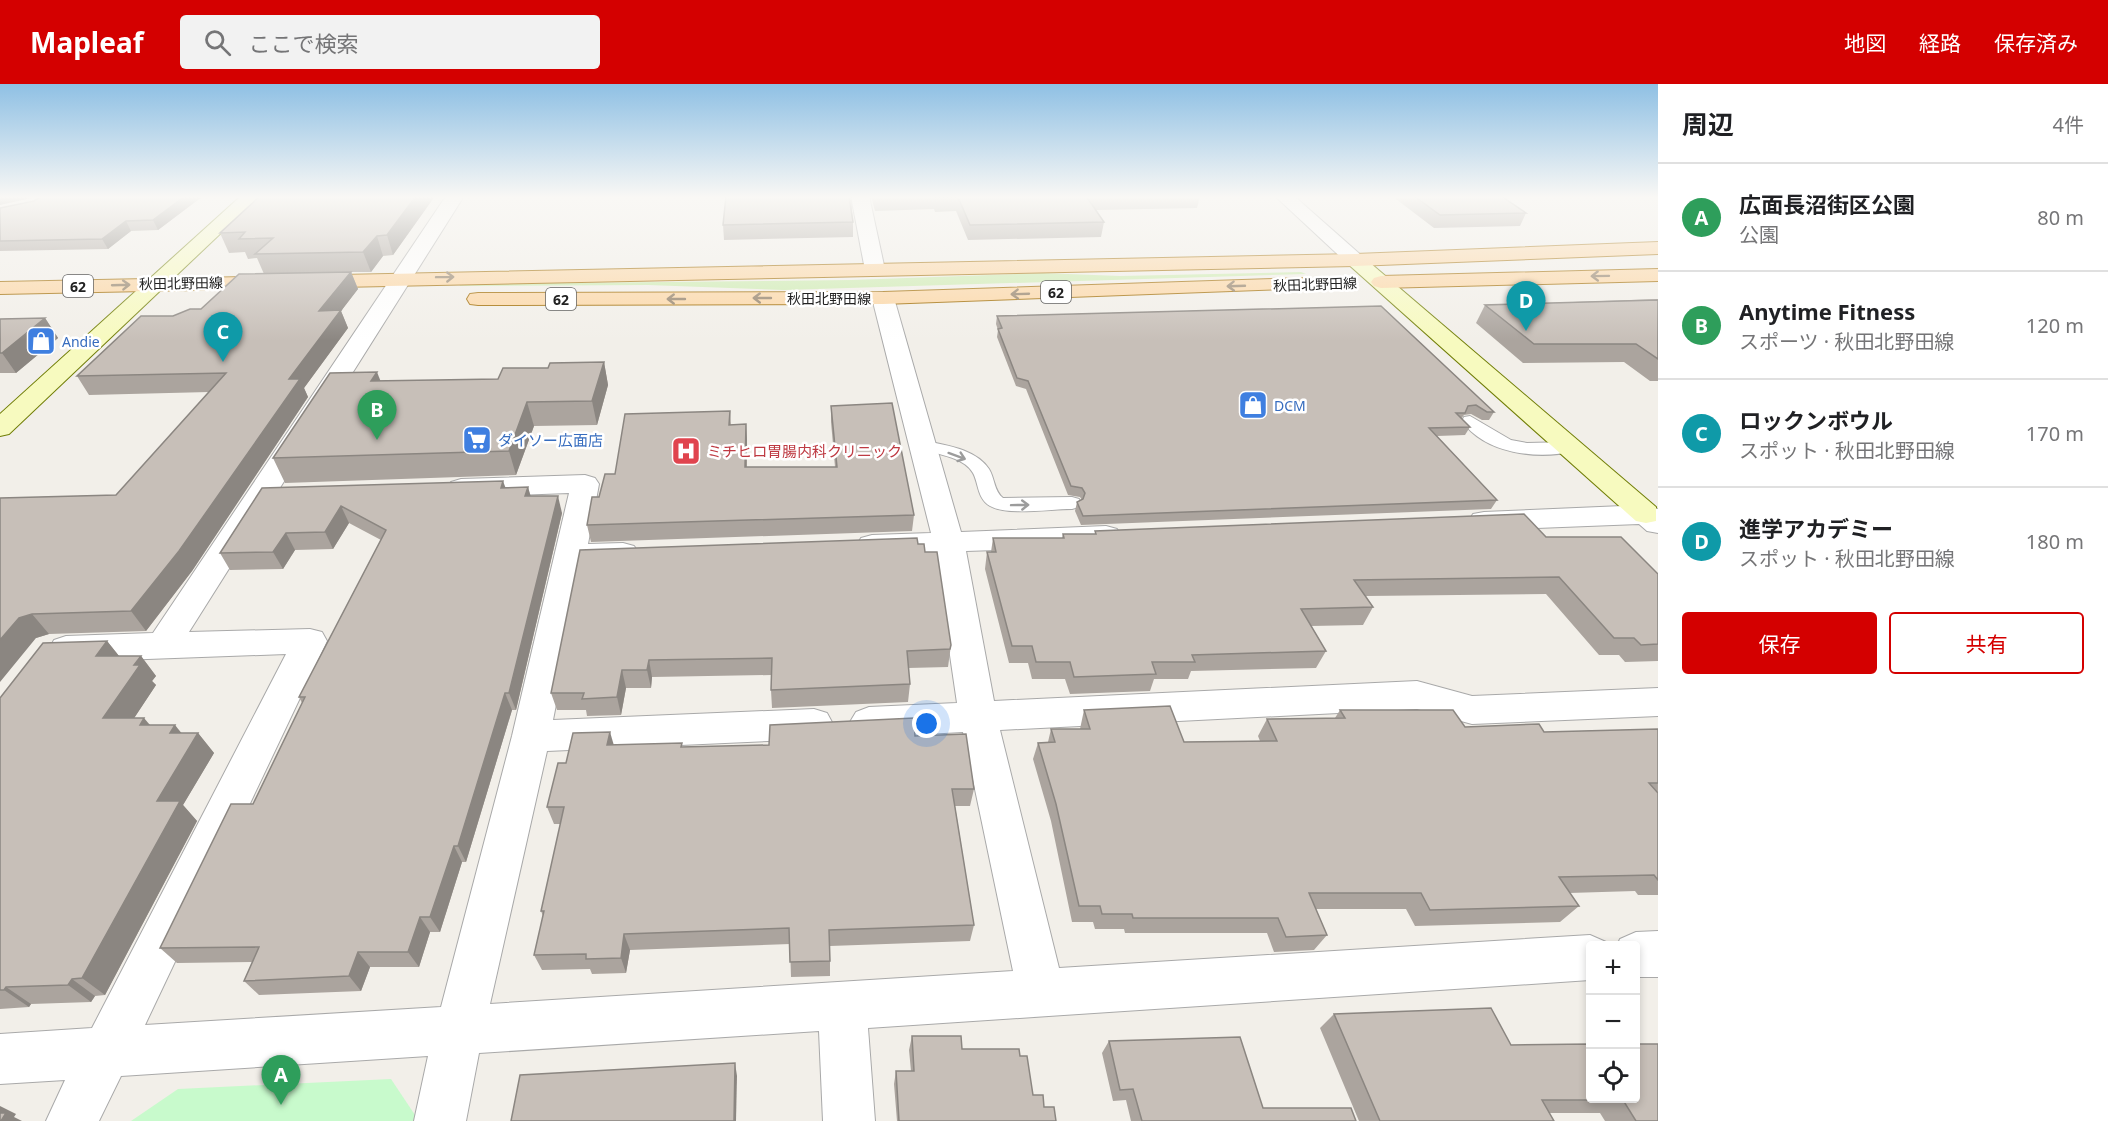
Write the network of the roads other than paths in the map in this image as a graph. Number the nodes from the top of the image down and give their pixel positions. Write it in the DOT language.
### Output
graph roads {
  1 [pos="198,244"];
  2 [pos="423,244"];
  3 [pos="870,244"];
  4 [pos="1332,244"];
  5 [pos="1658,248"];
  6 [pos="1658,274"];
  7 [pos="1363,275"];
  8 [pos="155,284"];
  9 [pos="879,284"];
  10 [pos="1319,284"];
  11 [pos="0,288"];
  12 [pos="391,294"];
  13 [pos="459,299"];
  14 [pos="165,306"];
  15 [pos="94,308"];
  16 [pos="130,308"];
  17 [pos="1470,421"];
  18 [pos="0,428"];
  19 [pos="921,445"];
  20 [pos="1569,447"];
  21 [pos="434,489"];
  22 [pos="295,494"];
  23 [pos="260,495"];
  24 [pos="1072,503"];
  25 [pos="1652,519"];
  26 [pos="1457,522"];
  27 [pos="1138,535"];
  28 [pos="949,542"];
  29 [pos="842,546"];
  30 [pos="653,552"];
  31 [pos="570,555"];
  32 [pos="163,645"];
  33 [pos="42,658"];
  34 [pos="1658,702"];
  35 [pos="978,717"];
  36 [pos="531,736"];
  37 [pos="1658,954"];
  38 [pos="1640,955"];
  39 [pos="1586,958"];
  40 [pos="1042,994"];
  41 [pos="842,1006"];
  42 [pos="459,1030"];
  43 [pos="106,1052"];
  44 [pos="0,1059"];
  45 [pos="72,1121"];
  46 [pos="440,1121"];
  47 [pos="849,1121"];
  1 -- 8 [label="street"];
  2 -- 12 [label="street"];
  3 -- 9 [label="street"];
  4 -- 7 [label="street"];
  5 -- 7 [label="main road, 秋田北野田線 / 62"];
  6 -- 7 [label="main road, 秋田北野田線 / 62, one-way"];
  7 -- 9 [label="main road, 秋田北野田線 / 62"];
  7 -- 20 [label="street"];
  11 -- 8 [label="main road, 秋田北野田線 / 62, one-way"];
  8 -- 12 [label="main road, 秋田北野田線 / 62"];
  8 -- 16 [label="street"];
  10 -- 9 [label="main road, 秋田北野田線 / 62, one-way"];
  12 -- 9 [label="main road, 秋田北野田線 / 62, one-way"];
  9 -- 13 [label="main road, 秋田北野田線 / 62, one-way"];
  9 -- 19 [label="street"];
  12 -- 23 [label="street"];
  14 -- 16 [label="main road, 秋田北野田線 / 62"];
  15 -- 16 [label="main road, 秋田北野田線 / 62"];
  16 -- 18 [label="street"];
  17 -- 20 [label="lane"];
  19 -- 24 [label="lane, one-way"];
  19 -- 28 [label="street"];
  20 -- 25 [label="street"];
  21 -- 31 [label="street"];
  22 -- 23 [label="street"];
  23 -- 32 [label="street"];
  25 -- 26 [label="street"];
  27 -- 28 [label="street"];
  28 -- 29 [label="street"];
  28 -- 35 [label="street"];
  30 -- 31 [label="street"];
  31 -- 36 [label="street"];
  32 -- 33 [label="street"];
  32 -- 43 [label="street"];
  34 -- 35 [label="street"];
  35 -- 36 [label="street"];
  35 -- 40 [label="street"];
  36 -- 42 [label="street"];
  37 -- 38 [label="street"];
  39 -- 40 [label="street"];
  40 -- 41 [label="street"];
  41 -- 42 [label="street"];
  41 -- 47 [label="street"];
  42 -- 43 [label="street"];
  42 -- 46 [label="street"];
  43 -- 44 [label="street"];
  43 -- 45 [label="street"];
}
